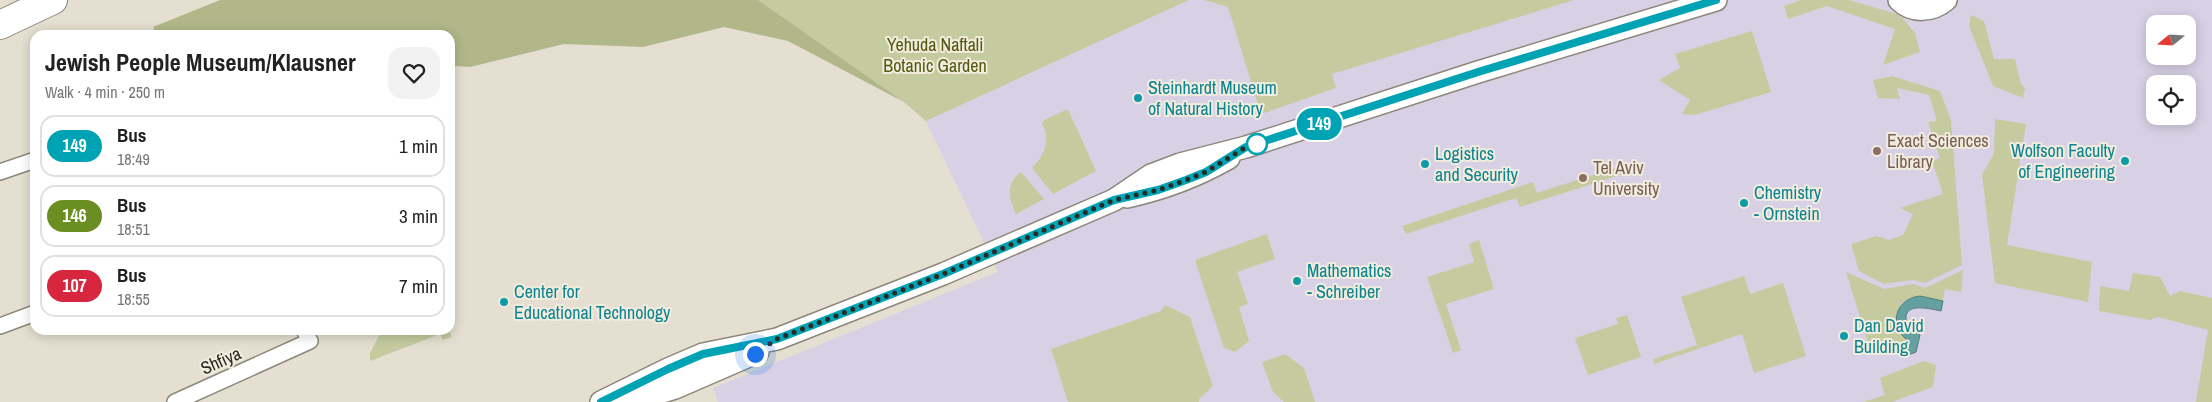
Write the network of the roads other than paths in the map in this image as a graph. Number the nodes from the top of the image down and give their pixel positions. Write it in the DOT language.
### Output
graph roads {
  1 [pos="53,0"];
  2 [pos="1716,0"];
  3 [pos="1898,0"];
  4 [pos="1946,0"];
  5 [pos="0,25"];
  6 [pos="30,162"];
  7 [pos="0,172"];
  8 [pos="30,315"];
  9 [pos="0,326"];
  10 [pos="307,336"];
  11 [pos="777,339"];
  12 [pos="175,402"];
  13 [pos="601,402"];
  14 [pos="631,402"];
  1 -- 5 [label="highway"];
  2 -- 11 [label="street"];
  3 -- 4 [label="street"];
  6 -- 7 [label="street"];
  8 -- 9 [label="street"];
  10 -- 12 [label="street, Shfiya"];
  11 -- 13 [label="street"];
  11 -- 14 [label="street"];
}
